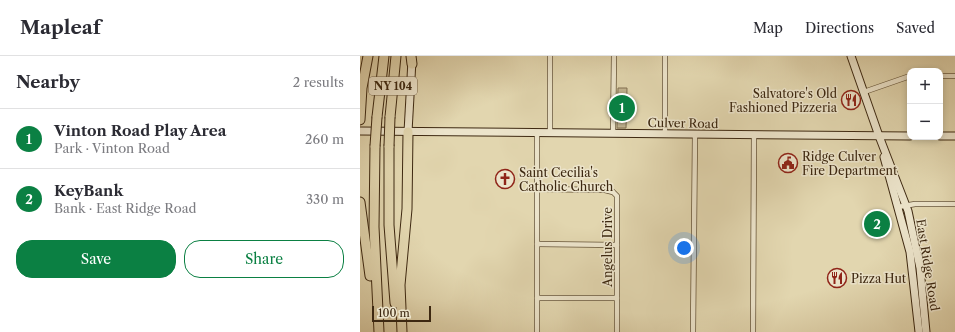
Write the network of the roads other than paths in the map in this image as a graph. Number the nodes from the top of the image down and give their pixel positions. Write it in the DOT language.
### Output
graph roads {
  1 [pos="368,56"];
  2 [pos="384,56"];
  3 [pos="396,56"];
  4 [pos="550,56"];
  5 [pos="614,56"];
  6 [pos="665,56"];
  7 [pos="851,56"];
  8 [pos="412,59"];
  9 [pos="943,76"];
  10 [pos="955,76"];
  11 [pos="907,77"];
  12 [pos="864,92"];
  13 [pos="360,120"];
  14 [pos="360,131"];
  15 [pos="408,132"];
  16 [pos="537,133"];
  17 [pos="550,133"];
  18 [pos="613,133"];
  19 [pos="665,134"];
  20 [pos="695,134"];
  21 [pos="754,134"];
  22 [pos="879,136"];
  23 [pos="907,136"];
  24 [pos="943,136"];
  25 [pos="955,136"];
  26 [pos="537,190"];
  27 [pos="360,202"];
  28 [pos="955,204"];
  29 [pos="906,206"];
  30 [pos="898,208"];
  31 [pos="537,244"];
  32 [pos="617,245"];
  33 [pos="537,298"];
  34 [pos="617,298"];
  35 [pos="379,332"];
  36 [pos="400,332"];
  37 [pos="537,332"];
  38 [pos="617,332"];
  39 [pos="693,332"];
  40 [pos="753,332"];
  41 [pos="919,332"];
  42 [pos="926,332"];
  1 -- 13 [label="highway"];
  2 -- 35 [label="highway, NY 104, bridge"];
  3 -- 36 [label="highway, NY 104, bridge"];
  4 -- 17 [label="street"];
  5 -- 18 [label="street"];
  6 -- 19 [label="street"];
  7 -- 12 [label="main road, East Ridge Road"];
  8 -- 15 [label="main road"];
  9 -- 10 [label="street"];
  11 -- 12 [label="street"];
  12 -- 22 [label="main road, East Ridge Road"];
  14 -- 15 [label="main road, Culver Road"];
  15 -- 16 [label="main road, Culver Road"];
  15 -- 36 [label="highway"];
  16 -- 17 [label="main road, Culver Road"];
  16 -- 26 [label="street"];
  17 -- 18 [label="main road, Culver Road"];
  18 -- 19 [label="main road, Culver Road"];
  19 -- 20 [label="main road, Culver Road"];
  20 -- 21 [label="main road, Culver Road"];
  20 -- 39 [label="street"];
  21 -- 22 [label="main road, Culver Road"];
  21 -- 40 [label="street"];
  22 -- 23 [label="main road, Culver Road"];
  22 -- 29 [label="main road, East Ridge Road"];
  22 -- 30 [label="main road, East Ridge Road"];
  24 -- 25 [label="main road"];
  26 -- 31 [label="street"];
  26 -- 32 [label="street, Angelus Drive"];
  27 -- 35 [label="highway"];
  28 -- 29 [label="street"];
  29 -- 30 [label="street"];
  29 -- 42 [label="main road, East Ridge Road"];
  30 -- 41 [label="main road, East Ridge Road"];
  31 -- 32 [label="street"];
  31 -- 33 [label="street"];
  32 -- 34 [label="street, Angelus Drive"];
  33 -- 34 [label="street"];
  33 -- 37 [label="street"];
  34 -- 38 [label="street, Angelus Drive"];
}
